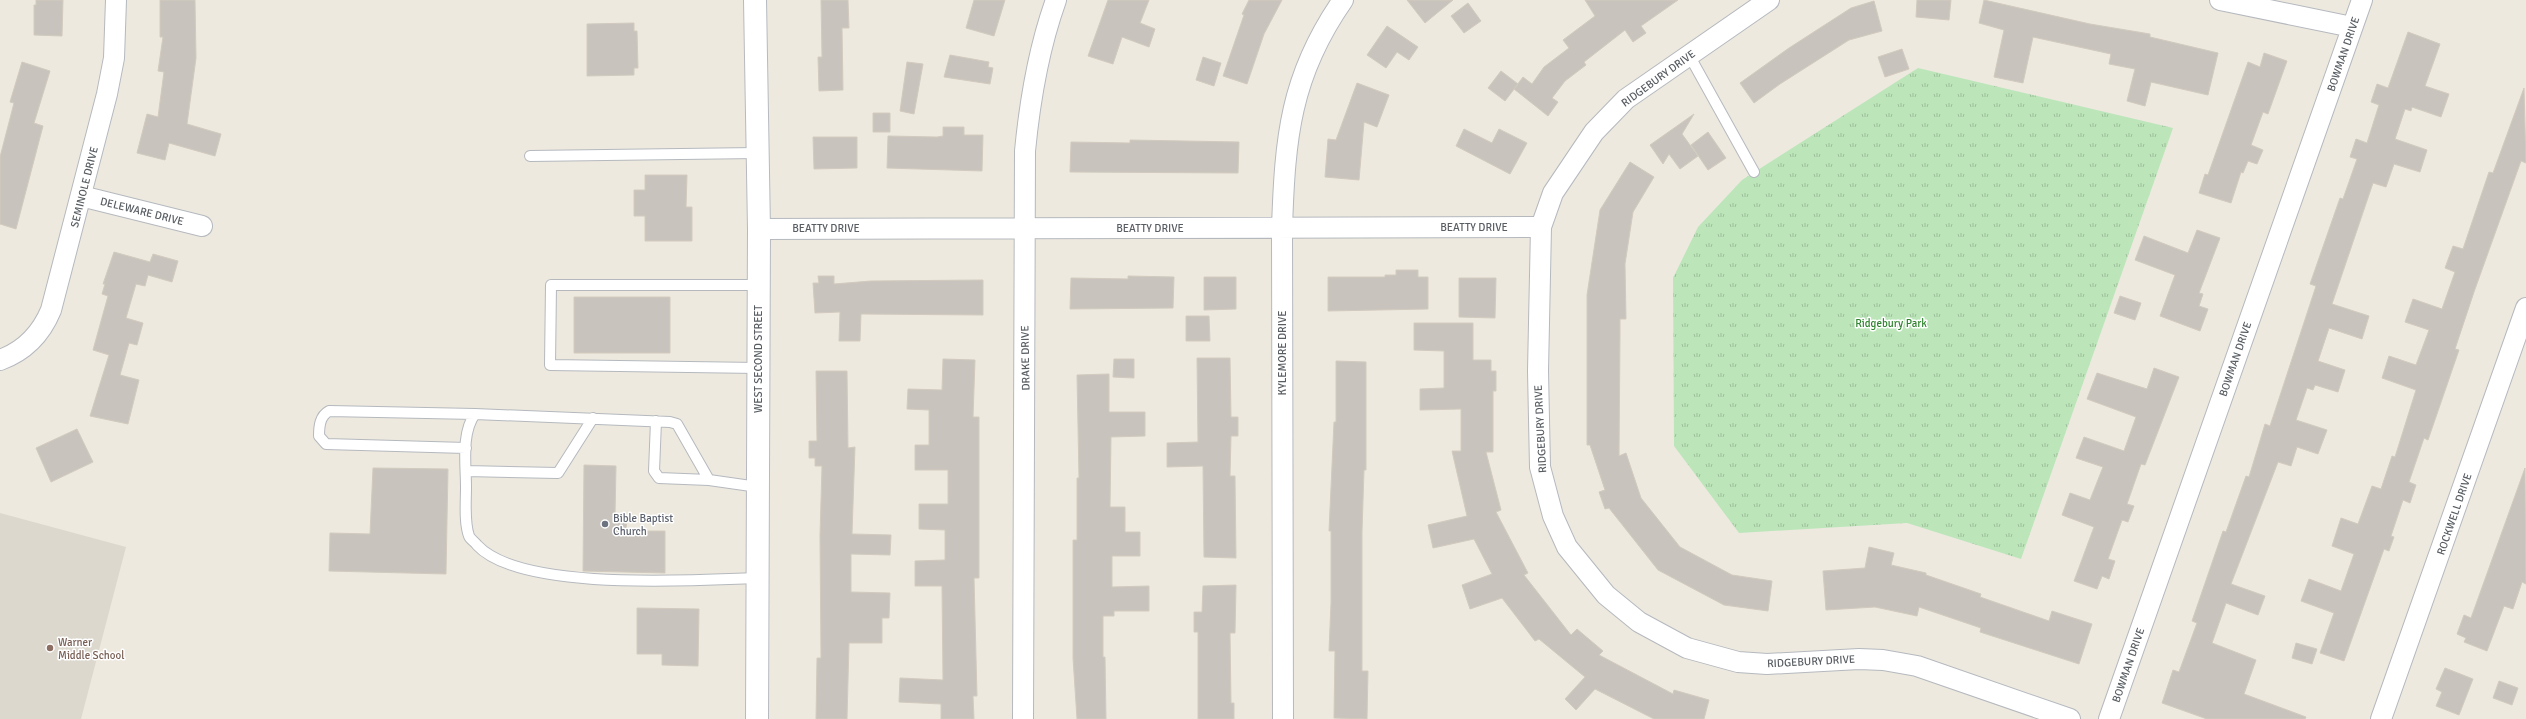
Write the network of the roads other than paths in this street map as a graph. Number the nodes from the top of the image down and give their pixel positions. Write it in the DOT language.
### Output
graph roads {
  1 [pos="116,0"];
  2 [pos="755,0"];
  3 [pos="1056,0"];
  4 [pos="1343,0"];
  5 [pos="1769,0"];
  6 [pos="2220,0"];
  7 [pos="2362,0"];
  8 [pos="2352,27"];
  9 [pos="1689,55"];
  10 [pos="757,153"];
  11 [pos="530,156"];
  12 [pos="1754,172"];
  13 [pos="81,196"];
  14 [pos="202,226"];
  15 [pos="1541,227"];
  16 [pos="758,228"];
  17 [pos="1024,228"];
  18 [pos="1282,228"];
  19 [pos="758,285"];
  20 [pos="2526,308"];
  21 [pos="5,358"];
  22 [pos="758,368"];
  23 [pos="475,414"];
  24 [pos="593,418"];
  25 [pos="656,421"];
  26 [pos="466,448"];
  27 [pos="466,471"];
  28 [pos="709,480"];
  29 [pos="758,487"];
  30 [pos="758,578"];
  31 [pos="757,719"];
  32 [pos="1023,719"];
  33 [pos="1283,719"];
  34 [pos="2070,719"];
  35 [pos="2109,719"];
  36 [pos="2381,719"];
  1 -- 13 [label="street, SEMINOLE DRIVE"];
  2 -- 10 [label="main road, WEST SECOND STREET"];
  3 -- 17 [label="street, DRAKE DRIVE"];
  4 -- 18 [label="street, KYLEMORE DRIVE"];
  5 -- 9 [label="street, RIDGEBURY DRIVE"];
  6 -- 8 [label="street"];
  7 -- 8 [label="street, BOWMAN DRIVE"];
  8 -- 35 [label="street, BOWMAN DRIVE"];
  9 -- 12 [label="lane"];
  9 -- 15 [label="street, RIDGEBURY DRIVE"];
  10 -- 11 [label="lane"];
  10 -- 16 [label="main road, WEST SECOND STREET"];
  13 -- 14 [label="street, DELEWARE DRIVE"];
  13 -- 21 [label="street, SEMINOLE DRIVE"];
  15 -- 18 [label="street, BEATTY DRIVE"];
  15 -- 34 [label="street, RIDGEBURY DRIVE"];
  16 -- 17 [label="street, BEATTY DRIVE"];
  16 -- 19 [label="main road, WEST SECOND STREET"];
  17 -- 18 [label="street, BEATTY DRIVE"];
  17 -- 32 [label="street, DRAKE DRIVE"];
  18 -- 33 [label="street, KYLEMORE DRIVE"];
  19 -- 22 [label="main road, WEST SECOND STREET"];
  19 -- 22 [label="lane"];
  20 -- 36 [label="street, ROCKWELL DRIVE"];
  22 -- 29 [label="main road, WEST SECOND STREET"];
  23 -- 24 [label="lane"];
  23 -- 26 [label="lane"];
  23 -- 26 [label="lane"];
  24 -- 25 [label="lane"];
  24 -- 27 [label="lane"];
  25 -- 28 [label="lane"];
  25 -- 28 [label="lane"];
  26 -- 27 [label="lane"];
  27 -- 30 [label="lane"];
  28 -- 29 [label="lane"];
  29 -- 30 [label="main road, WEST SECOND STREET"];
  30 -- 31 [label="main road, WEST SECOND STREET"];
}
